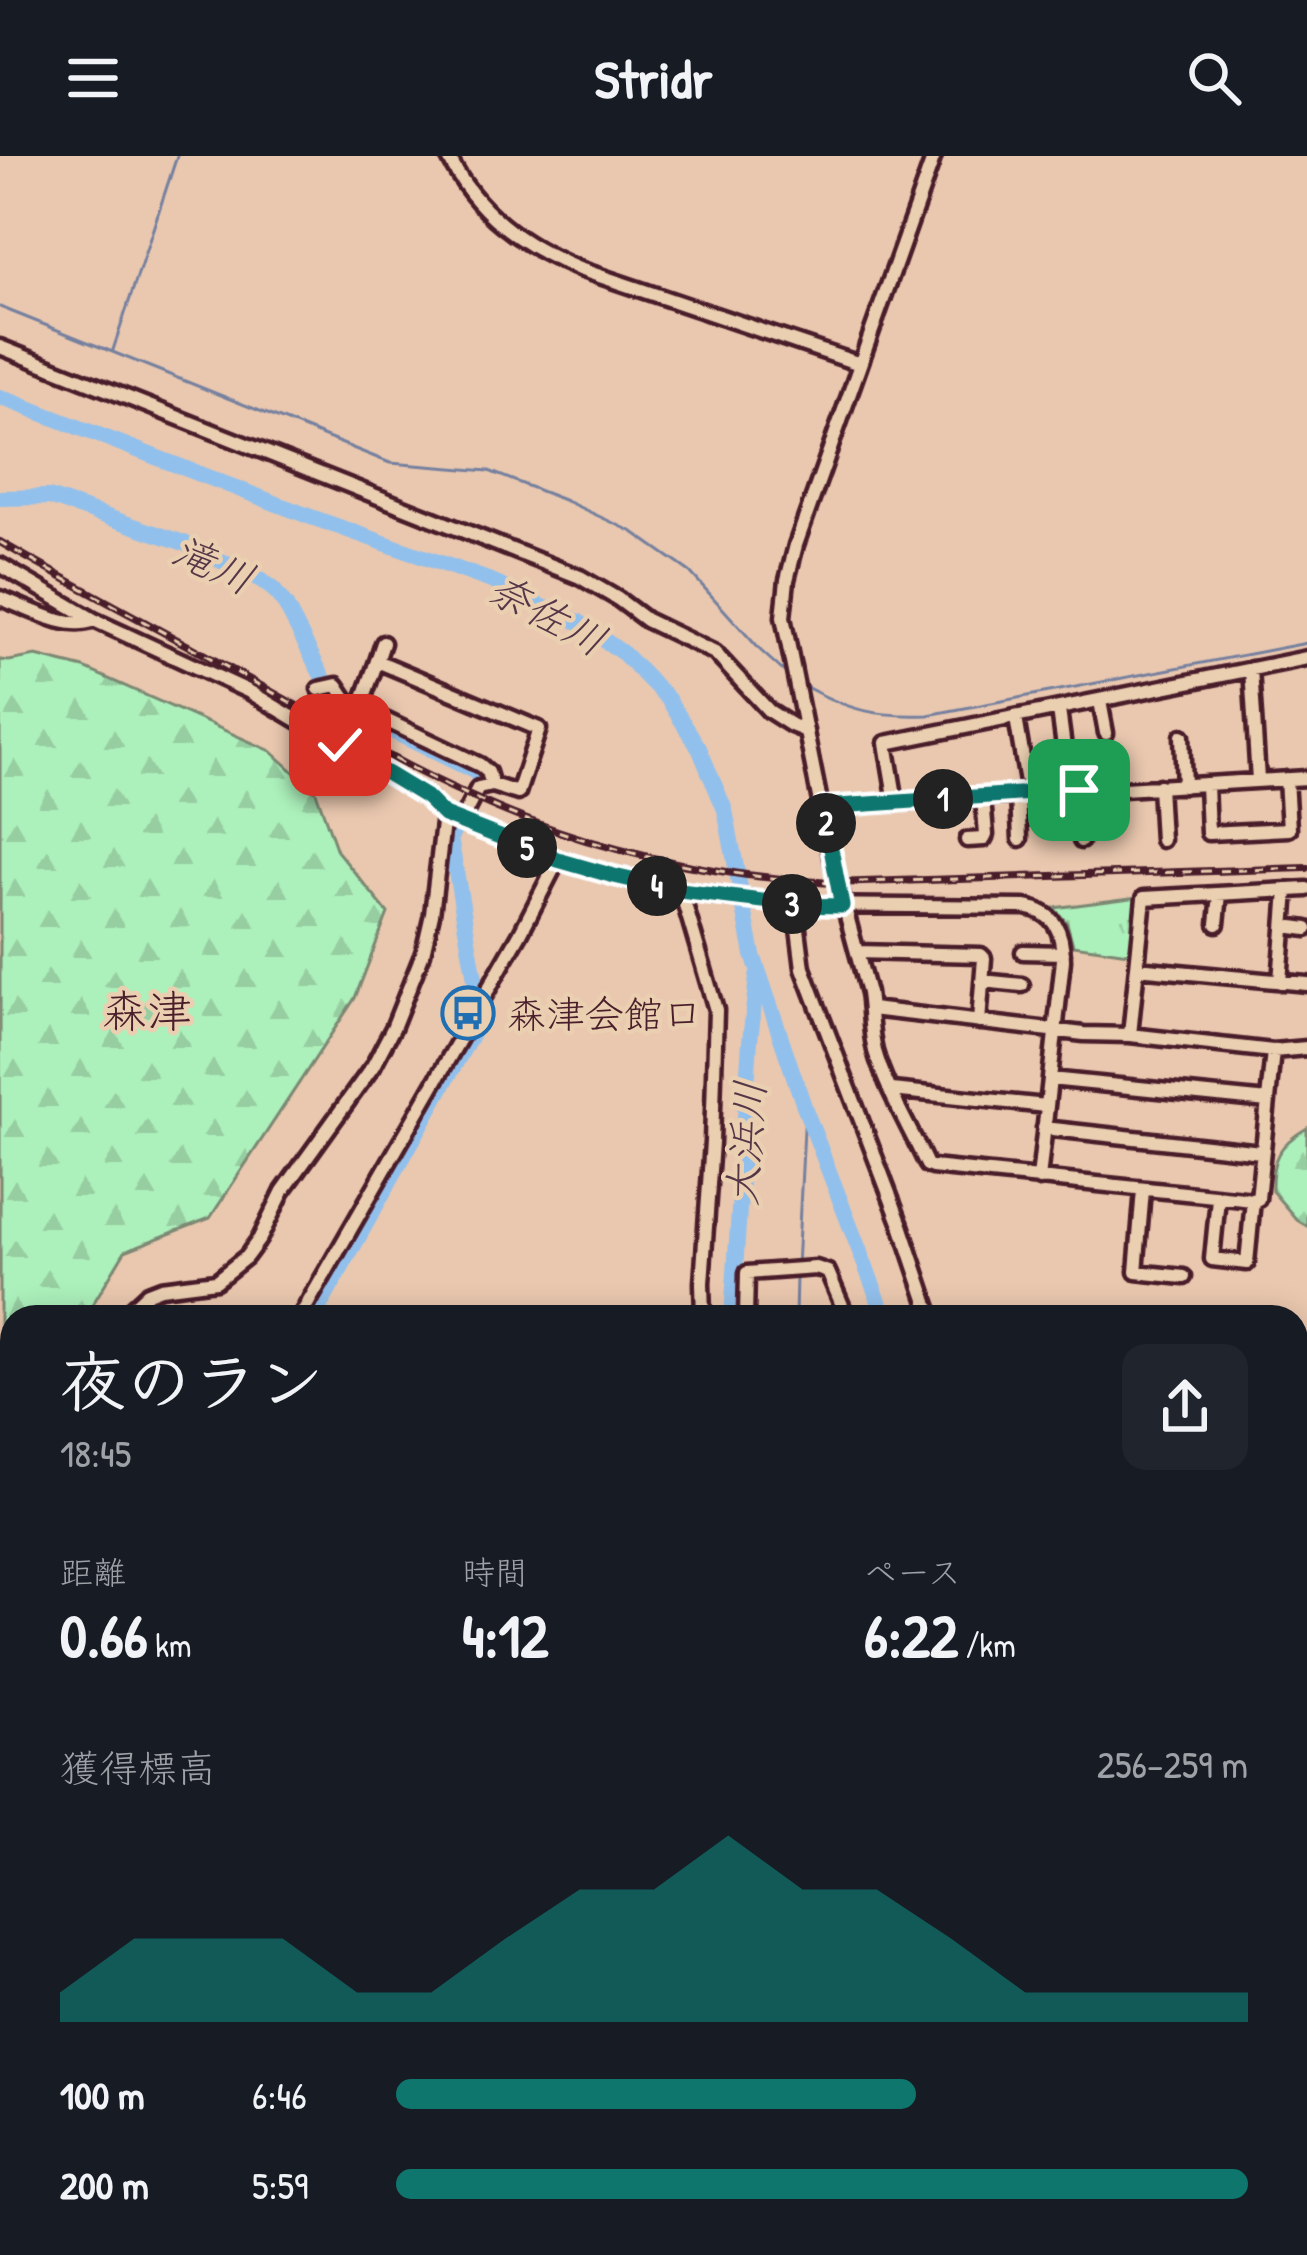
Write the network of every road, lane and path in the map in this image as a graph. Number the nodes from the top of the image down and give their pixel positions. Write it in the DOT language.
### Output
graph roads {
  1 [pos="448,156"];
  2 [pos="934,156"];
  3 [pos="0,347"];
  4 [pos="860,364"];
  5 [pos="0,565"];
  6 [pos="39,588"];
  7 [pos="0,598"];
  8 [pos="28,608"];
  9 [pos="94,620"];
  10 [pos="383,643"];
  11 [pos="1307,658"];
  12 [pos="377,661"];
  13 [pos="1251,669"];
  14 [pos="319,689"];
  15 [pos="1100,701"];
  16 [pos="360,708"];
  17 [pos="1059,710"];
  18 [pos="1016,718"];
  19 [pos="805,725"];
  20 [pos="1106,733"];
  21 [pos="1182,736"];
  22 [pos="1066,762"];
  23 [pos="1307,778"];
  24 [pos="1286,779"];
  25 [pos="1258,780"];
  26 [pos="492,784"];
  27 [pos="1206,784"];
  28 [pos="1159,786"];
  29 [pos="1184,786"];
  30 [pos="1079,790"];
  31 [pos="1023,794"];
  32 [pos="982,798"];
  33 [pos="896,802"];
  34 [pos="823,807"];
  35 [pos="444,815"];
  36 [pos="461,821"];
  37 [pos="1020,838"];
  38 [pos="1162,839"];
  39 [pos="967,840"];
  40 [pos="1081,841"];
  41 [pos="558,860"];
  42 [pos="1307,889"];
  43 [pos="1287,890"];
  44 [pos="680,891"];
  45 [pos="1220,894"];
  46 [pos="795,905"];
  47 [pos="842,906"];
  48 [pos="1216,924"];
  49 [pos="1285,926"];
  50 [pos="1307,928"];
  51 [pos="857,952"];
  52 [pos="1023,952"];
  53 [pos="1063,953"];
  54 [pos="1137,968"];
  55 [pos="982,981"];
  56 [pos="1280,982"];
  57 [pos="1307,984"];
  58 [pos="1022,985"];
  59 [pos="871,1009"];
  60 [pos="980,1022"];
  61 [pos="1056,1030"];
  62 [pos="1130,1035"];
  63 [pos="1307,1048"];
  64 [pos="1273,1051"];
  65 [pos="1050,1079"];
  66 [pos="892,1090"];
  67 [pos="1268,1101"];
  68 [pos="1046,1106"];
  69 [pos="1044,1128"];
  70 [pos="1261,1152"];
  71 [pos="1039,1179"];
  72 [pos="1143,1190"];
  73 [pos="1218,1198"];
  74 [pos="1253,1200"];
  75 [pos="1184,1277"];
  76 [pos="135,1305"];
  77 [pos="306,1305"];
  78 [pos="703,1305"];
  79 [pos="746,1305"];
  80 [pos="842,1305"];
  81 [pos="928,1305"];
  1 -- 4 [label="street"];
  2 -- 4 [label="street"];
  3 -- 19 [label="street"];
  4 -- 19 [label="street"];
  5 -- 6 [label="street"];
  6 -- 8 [label="street"];
  6 -- 9 [label="street"];
  7 -- 8 [label="street"];
  8 -- 9 [label="street"];
  9 -- 35 [label="street"];
  10 -- 12 [label="street"];
  11 -- 13 [label="street"];
  12 -- 16 [label="street"];
  12 -- 26 [label="street"];
  13 -- 15 [label="street"];
  13 -- 25 [label="street"];
  14 -- 16 [label="street"];
  15 -- 17 [label="street"];
  15 -- 20 [label="street"];
  16 -- 26 [label="street"];
  17 -- 18 [label="street"];
  17 -- 22 [label="street"];
  18 -- 31 [label="street"];
  18 -- 33 [label="street"];
  19 -- 34 [label="street"];
  21 -- 29 [label="street"];
  23 -- 24 [label="street"];
  24 -- 25 [label="street"];
  24 -- 27 [label="street"];
  25 -- 27 [label="street"];
  26 -- 36 [label="street"];
  27 -- 29 [label="street"];
  28 -- 29 [label="street"];
  28 -- 30 [label="street"];
  28 -- 38 [label="street"];
  30 -- 31 [label="street"];
  30 -- 40 [label="street"];
  31 -- 32 [label="street"];
  31 -- 37 [label="street"];
  32 -- 33 [label="street"];
  32 -- 39 [label="street"];
  33 -- 34 [label="street"];
  34 -- 47 [label="street"];
  35 -- 36 [label="street"];
  35 -- 76 [label="street"];
  36 -- 41 [label="street"];
  41 -- 44 [label="street"];
  41 -- 77 [label="street"];
  42 -- 43 [label="street"];
  43 -- 45 [label="street"];
  43 -- 49 [label="street"];
  44 -- 46 [label="street"];
  44 -- 78 [label="street"];
  45 -- 48 [label="street"];
  45 -- 54 [label="street"];
  46 -- 47 [label="street"];
  46 -- 81 [label="street"];
  47 -- 51 [label="street"];
  47 -- 53 [label="street"];
  49 -- 50 [label="street"];
  49 -- 56 [label="street"];
  51 -- 55 [label="street"];
  51 -- 59 [label="street"];
  52 -- 53 [label="street"];
  53 -- 61 [label="street"];
  54 -- 56 [label="street"];
  54 -- 62 [label="street"];
  55 -- 58 [label="street"];
  55 -- 60 [label="street"];
  56 -- 57 [label="street"];
  59 -- 60 [label="street"];
  59 -- 66 [label="street"];
  60 -- 61 [label="street"];
  61 -- 62 [label="street"];
  61 -- 65 [label="street"];
  62 -- 64 [label="street"];
  63 -- 64 [label="street"];
  64 -- 67 [label="street"];
  65 -- 67 [label="street"];
  65 -- 68 [label="street"];
  66 -- 68 [label="street"];
  66 -- 71 [label="street"];
  67 -- 70 [label="street"];
  68 -- 69 [label="street"];
  69 -- 70 [label="street"];
  69 -- 71 [label="street"];
  70 -- 74 [label="street"];
  71 -- 72 [label="street"];
  72 -- 73 [label="street"];
  72 -- 75 [label="street"];
  73 -- 74 [label="street"];
  73 -- 74 [label="street"];
  79 -- 80 [label="street"];
}
